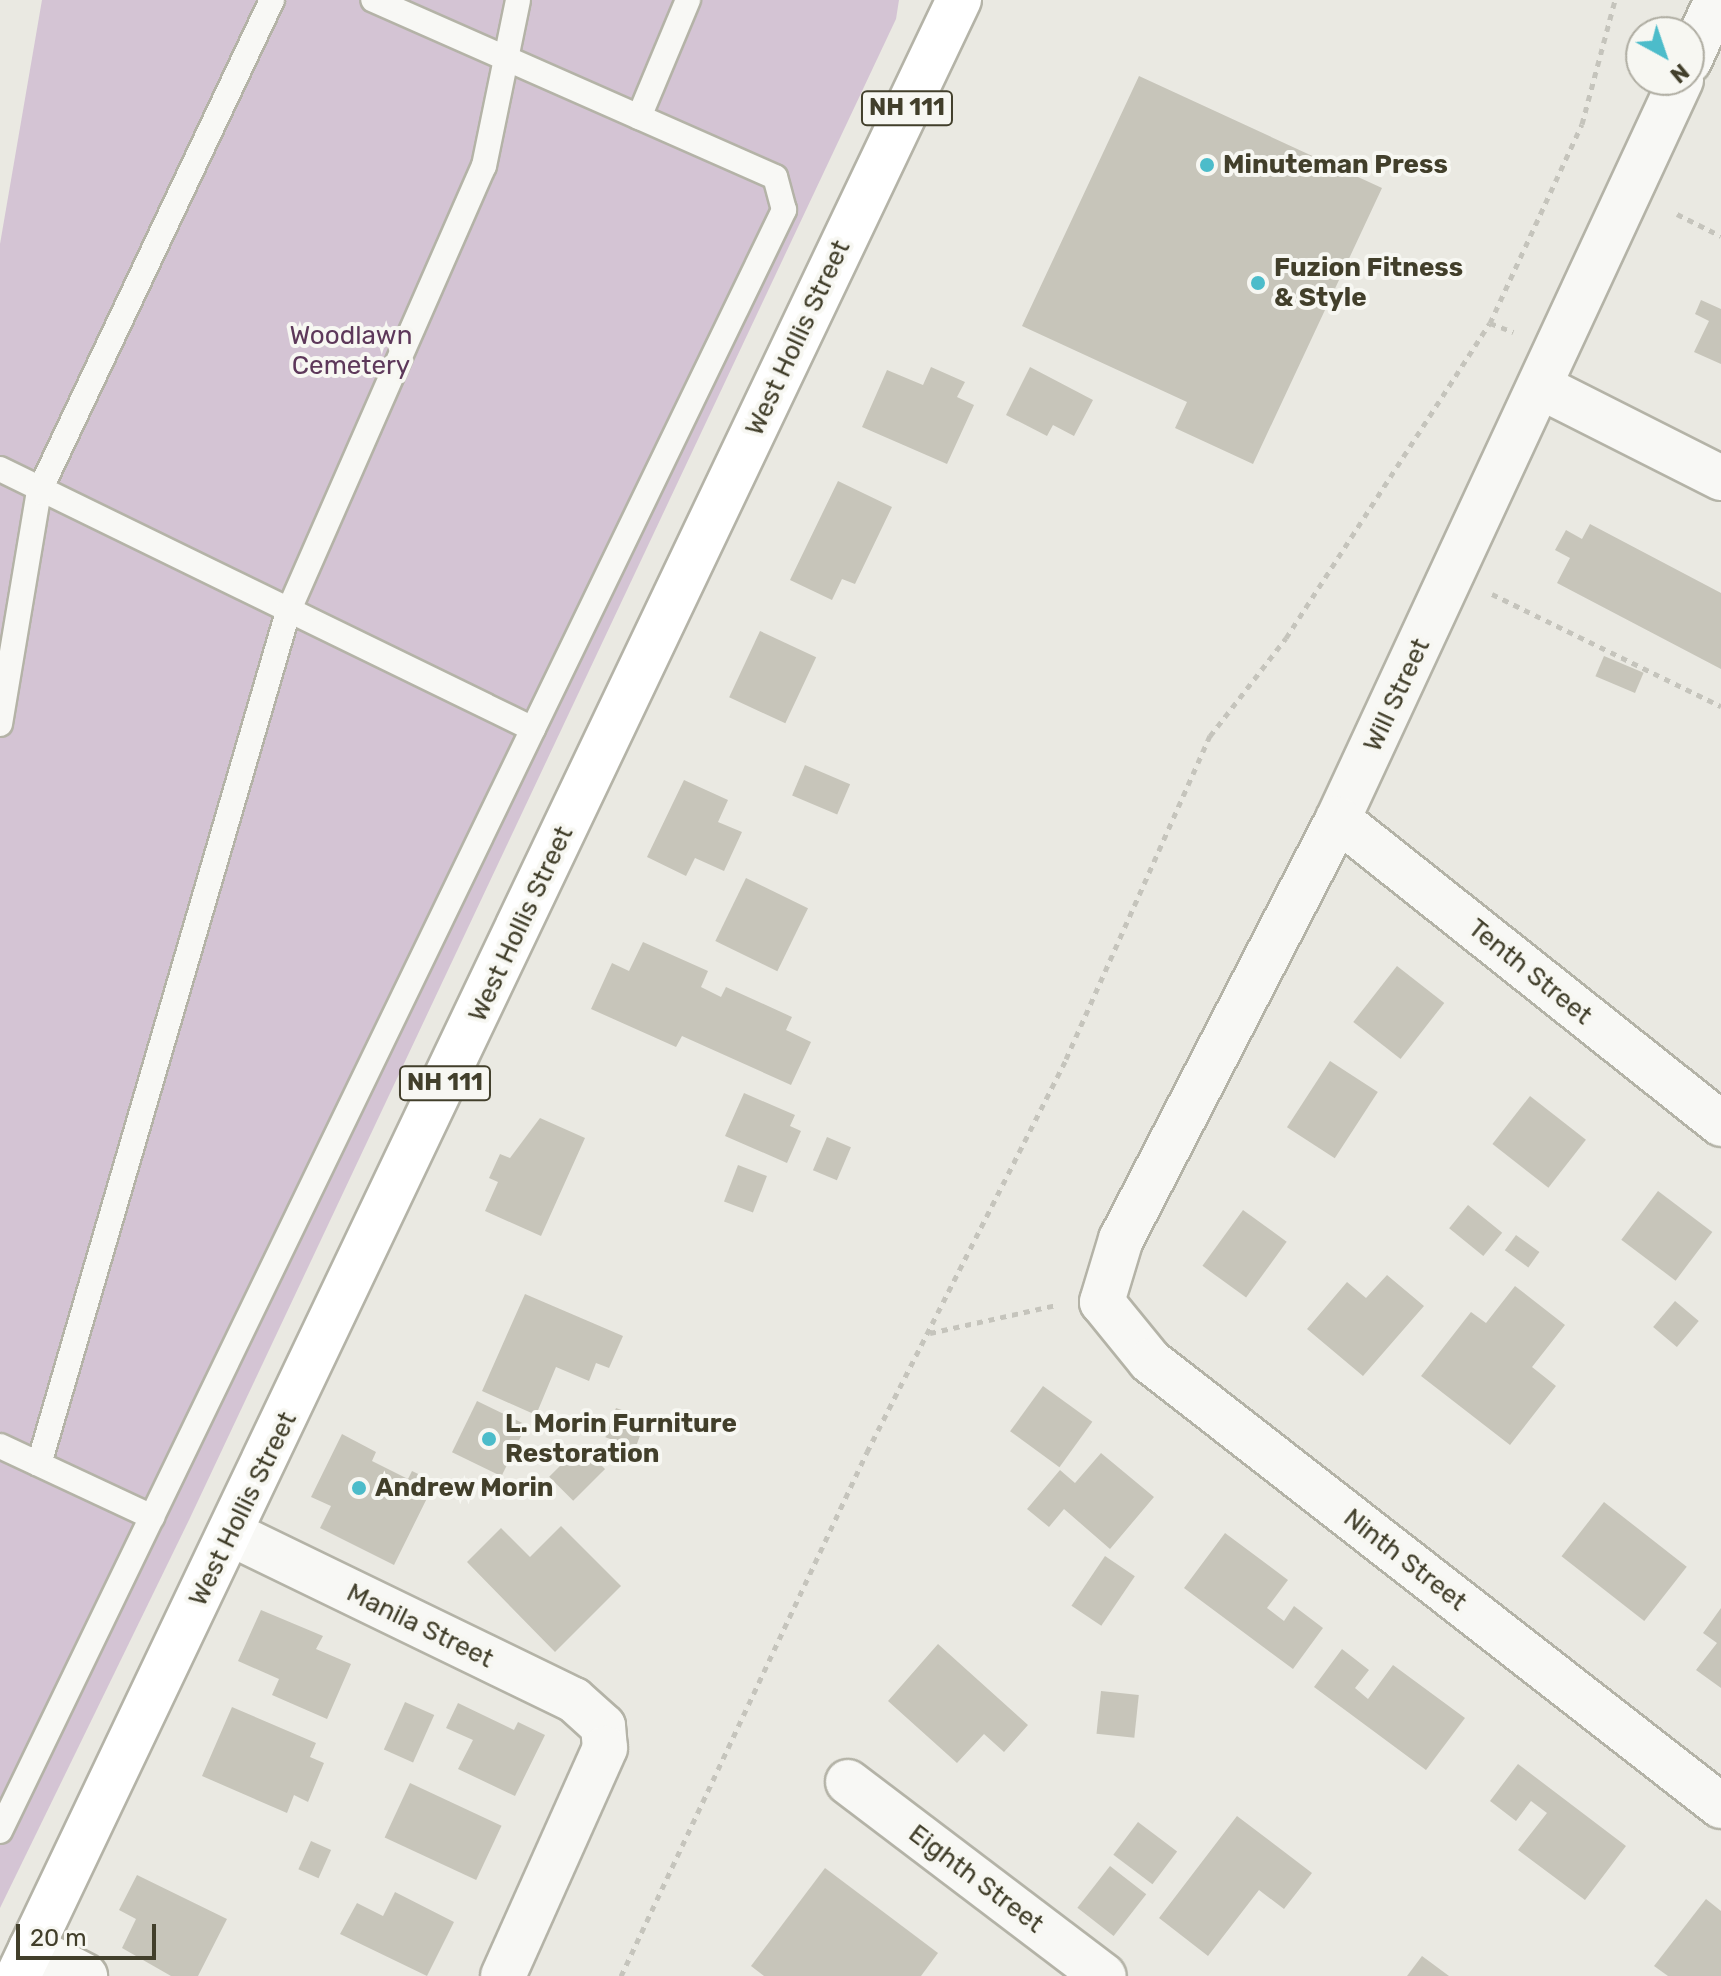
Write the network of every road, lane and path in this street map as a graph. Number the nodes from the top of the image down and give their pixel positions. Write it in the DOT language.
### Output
graph roads {
  1 [pos="272,0"];
  2 [pos="373,0"];
  3 [pos="518,0"];
  4 [pos="688,0"];
  5 [pos="959,0"];
  6 [pos="1615,0"];
  7 [pos="1717,0"];
  8 [pos="1705,26"];
  9 [pos="510,60"];
  10 [pos="1674,96"];
  11 [pos="639,117"];
  12 [pos="1677,214"];
  13 [pos="1721,236"];
  14 [pos="1490,323"];
  15 [pos="1525,337"];
  16 [pos="1541,387"];
  17 [pos="0,469"];
  18 [pos="1721,478"];
  19 [pos="39,492"];
  20 [pos="1490,593"];
  21 [pos="288,612"];
  22 [pos="1721,706"];
  23 [pos="0,724"];
  24 [pos="533,729"];
  25 [pos="1338,819"];
  26 [pos="1721,1124"];
  27 [pos="1102,1302"];
  28 [pos="929,1333"];
  29 [pos="0,1446"];
  30 [pos="39,1464"];
  31 [pos="152,1517"];
  32 [pos="232,1534"];
  33 [pos="848,1782"];
  34 [pos="1721,1806"];
  35 [pos="0,1831"];
  36 [pos="25,1962"];
  37 [pos="85,1976"];
  38 [pos="503,1976"];
  39 [pos="621,1976"];
  40 [pos="1104,1976"];
  1 -- 19 [label="lane"];
  2 -- 9 [label="lane"];
  3 -- 9 [label="lane"];
  4 -- 11 [label="lane"];
  5 -- 32 [label="main road, West Hollis Street / NH 111"];
  6 -- 14 [label="path"];
  7 -- 8 [label="street"];
  9 -- 11 [label="lane"];
  9 -- 21 [label="lane"];
  10 -- 16 [label="street, Will Street"];
  11 -- 24 [label="lane"];
  12 -- 13 [label="path"];
  14 -- 15 [label="path"];
  14 -- 28 [label="path"];
  16 -- 18 [label="street"];
  16 -- 25 [label="street, Will Street"];
  17 -- 19 [label="lane"];
  19 -- 21 [label="lane"];
  19 -- 23 [label="lane"];
  20 -- 22 [label="path"];
  21 -- 24 [label="lane"];
  21 -- 30 [label="lane"];
  24 -- 31 [label="lane"];
  25 -- 26 [label="street, Tenth Street"];
  25 -- 27 [label="street, Will Street"];
  27 -- 28 [label="path"];
  27 -- 34 [label="street, Ninth Street"];
  28 -- 39 [label="path"];
  29 -- 30 [label="lane"];
  30 -- 31 [label="lane"];
  31 -- 35 [label="lane"];
  32 -- 36 [label="main road, West Hollis Street / NH 111"];
  32 -- 38 [label="street, Manila Street"];
  33 -- 40 [label="street, Eighth Street"];
  36 -- 37 [label="street"];
}
